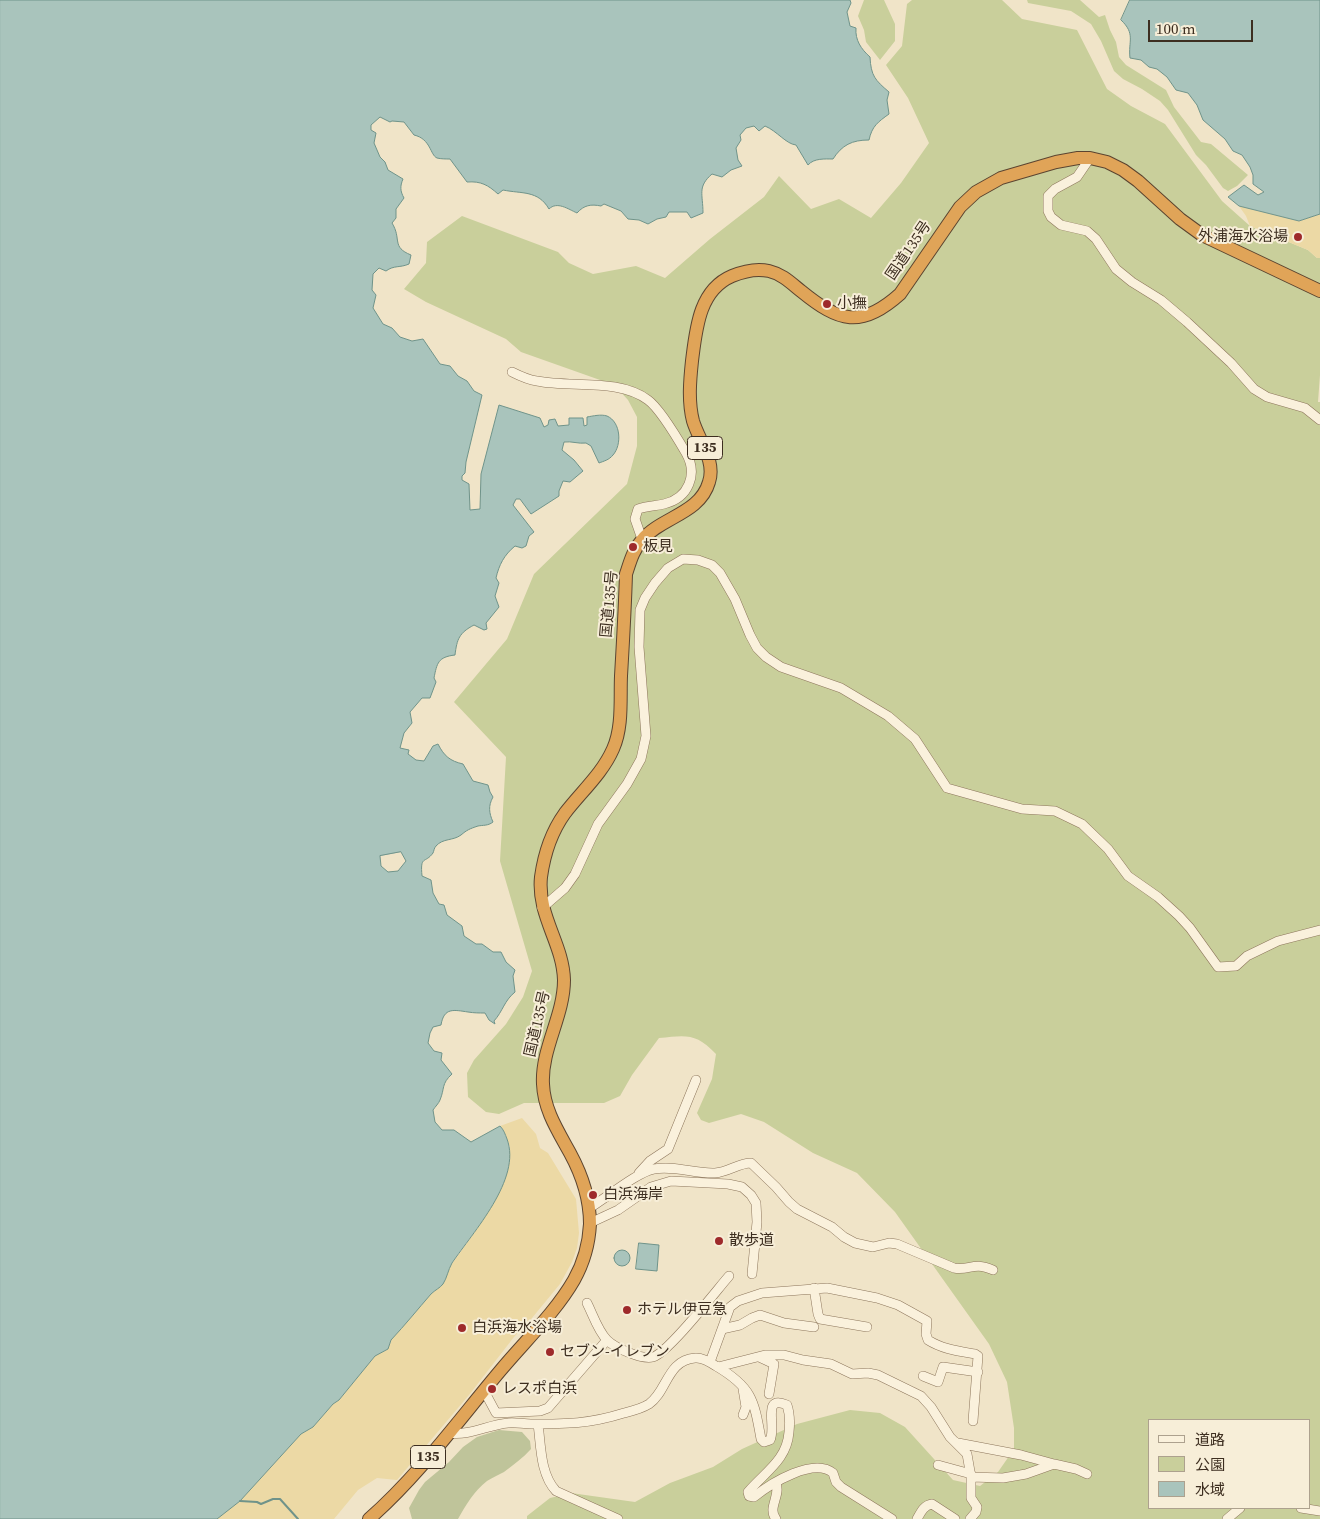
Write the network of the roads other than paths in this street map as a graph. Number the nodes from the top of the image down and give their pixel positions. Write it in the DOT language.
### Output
graph roads {
  1 [pos="1090,158"];
  2 [pos="1320,292"];
  3 [pos="512,372"];
  4 [pos="1320,420"];
  5 [pos="642,539"];
  6 [pos="542,908"];
  7 [pos="1320,930"];
  8 [pos="696,1080"];
  9 [pos="636,1178"];
  10 [pos="588,1209"];
  11 [pos="590,1223"];
  12 [pos="993,1270"];
  13 [pos="752,1274"];
  14 [pos="728,1276"];
  15 [pos="814,1288"];
  16 [pos="587,1303"];
  17 [pos="814,1327"];
  18 [pos="867,1327"];
  19 [pos="722,1329"];
  20 [pos="607,1340"];
  21 [pos="759,1357"];
  22 [pos="714,1365"];
  23 [pos="978,1372"];
  24 [pos="923,1376"];
  25 [pos="742,1386"];
  26 [pos="483,1392"];
  27 [pos="769,1394"];
  28 [pos="743,1415"];
  29 [pos="973,1421"];
  30 [pos="538,1424"];
  31 [pos="449,1433"];
  32 [pos="958,1443"];
  33 [pos="938,1464"];
  34 [pos="1054,1464"];
  35 [pos="1087,1474"];
  36 [pos="971,1475"];
  37 [pos="776,1482"];
  38 [pos="1239,1509"];
  39 [pos="1307,1509"];
  40 [pos="1320,1511"];
  41 [pos="369,1519"];
  42 [pos="618,1519"];
  43 [pos="776,1519"];
  44 [pos="892,1519"];
  45 [pos="917,1519"];
  46 [pos="954,1519"];
  47 [pos="970,1519"];
  48 [pos="1227,1519"];
  1 -- 2 [label="highway, 国道135号 / 135"];
  1 -- 4 [label="street"];
  1 -- 5 [label="highway, 国道135号 / 135"];
  3 -- 5 [label="street"];
  5 -- 6 [label="highway, 国道135号 / 135"];
  6 -- 7 [label="street"];
  6 -- 10 [label="highway, 国道135号 / 135"];
  8 -- 9 [label="street"];
  9 -- 10 [label="street"];
  9 -- 12 [label="street"];
  10 -- 11 [label="highway, 国道135号 / 135"];
  11 -- 13 [label="street"];
  11 -- 26 [label="highway, 国道135号 / 135"];
  14 -- 20 [label="street"];
  15 -- 18 [label="street"];
  15 -- 19 [label="street"];
  15 -- 23 [label="street"];
  16 -- 20 [label="street"];
  17 -- 19 [label="street"];
  19 -- 22 [label="street"];
  20 -- 26 [label="street"];
  21 -- 22 [label="street"];
  21 -- 27 [label="street"];
  21 -- 32 [label="street"];
  22 -- 25 [label="street"];
  22 -- 30 [label="street"];
  23 -- 24 [label="street"];
  23 -- 29 [label="street"];
  25 -- 28 [label="street"];
  25 -- 37 [label="street"];
  26 -- 31 [label="highway, 国道135号 / 135"];
  30 -- 31 [label="street"];
  30 -- 42 [label="street"];
  31 -- 41 [label="highway, 国道135号 / 135"];
  32 -- 34 [label="street"];
  32 -- 36 [label="street"];
  33 -- 36 [label="street"];
  34 -- 35 [label="street"];
  34 -- 36 [label="street"];
  36 -- 47 [label="street"];
  37 -- 43 [label="street"];
  37 -- 44 [label="street"];
  38 -- 48 [label="street"];
  39 -- 40 [label="street"];
  45 -- 46 [label="street"];
}
